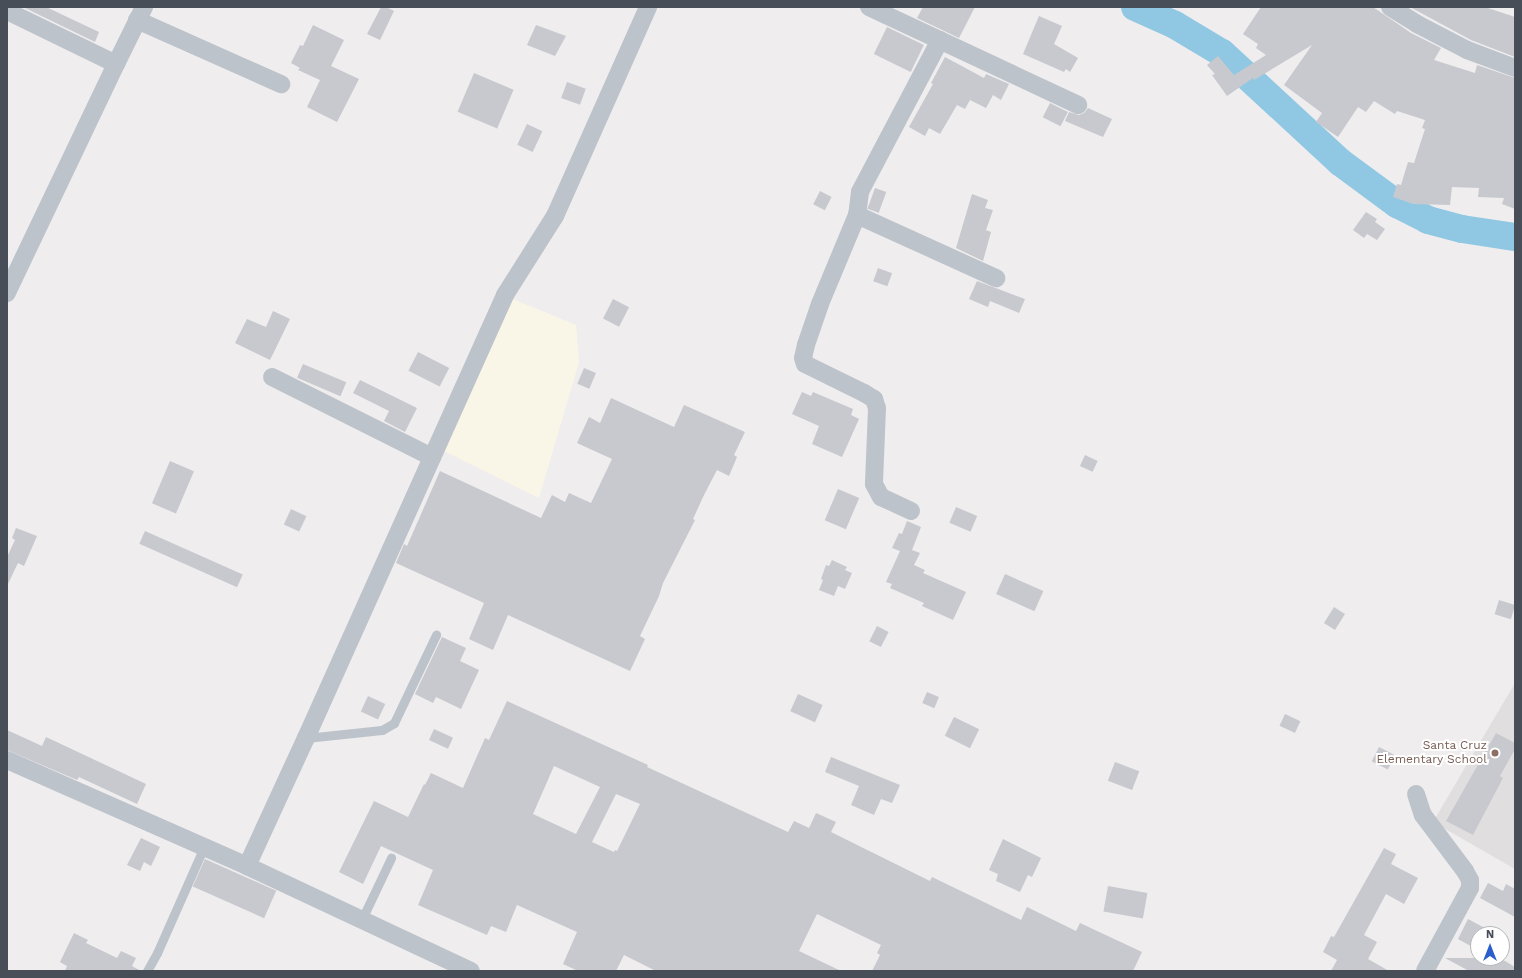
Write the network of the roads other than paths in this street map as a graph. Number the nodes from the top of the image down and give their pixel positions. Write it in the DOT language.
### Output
graph roads {
  1 [pos="648,7"];
  2 [pos="868,7"];
  3 [pos="1390,7"];
  4 [pos="7,11"];
  5 [pos="141,14"];
  6 [pos="940,40"];
  7 [pos="116,64"];
  8 [pos="1515,68"];
  9 [pos="281,84"];
  10 [pos="1078,105"];
  11 [pos="857,215"];
  12 [pos="996,278"];
  13 [pos="7,293"];
  14 [pos="272,377"];
  15 [pos="432,457"];
  16 [pos="911,511"];
  17 [pos="436,635"];
  18 [pos="306,738"];
  19 [pos="7,760"];
  20 [pos="1416,794"];
  21 [pos="204,847"];
  22 [pos="391,858"];
  23 [pos="247,866"];
  24 [pos="362,919"];
  25 [pos="147,971"];
  26 [pos="471,971"];
  27 [pos="1426,971"];
  1 -- 15 [label="street"];
  2 -- 6 [label="street"];
  3 -- 8 [label="street"];
  4 -- 7 [label="street"];
  5 -- 7 [label="street"];
  5 -- 9 [label="street"];
  6 -- 10 [label="street"];
  6 -- 11 [label="street"];
  7 -- 13 [label="street"];
  11 -- 12 [label="street"];
  11 -- 16 [label="street"];
  14 -- 15 [label="street"];
  15 -- 18 [label="street"];
  17 -- 18 [label="lane"];
  18 -- 23 [label="street"];
  19 -- 21 [label="street"];
  20 -- 27 [label="street"];
  21 -- 23 [label="street"];
  21 -- 25 [label="lane"];
  22 -- 24 [label="lane"];
  23 -- 24 [label="street"];
  24 -- 26 [label="street"];
}
